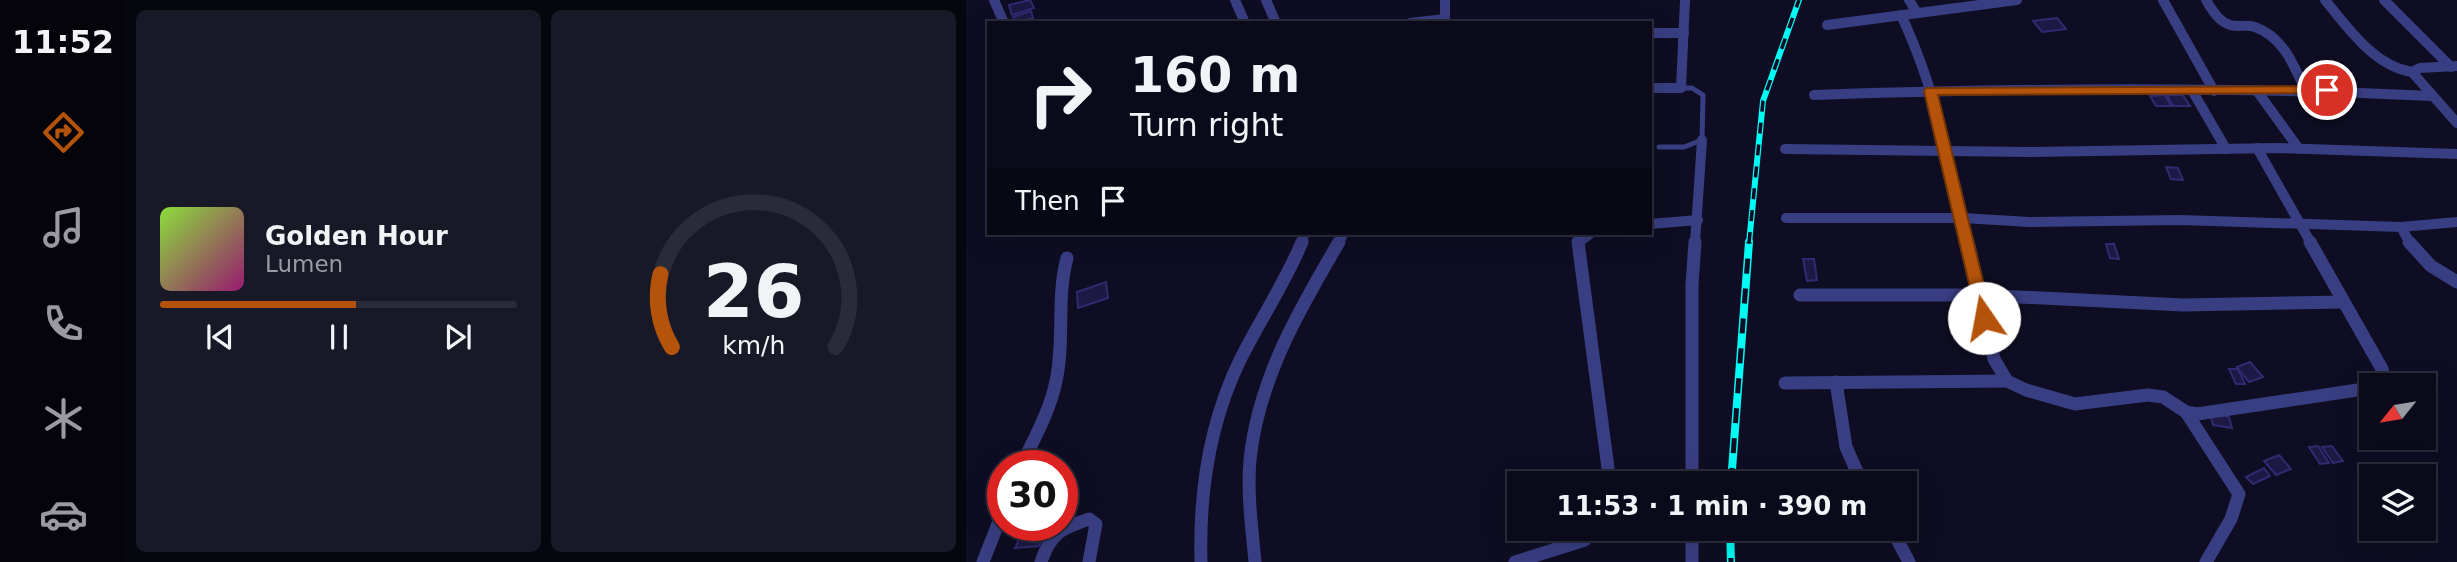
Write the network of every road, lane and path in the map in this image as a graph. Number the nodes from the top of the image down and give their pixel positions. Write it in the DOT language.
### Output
graph roads {
  1 [pos="994,0"];
  2 [pos="1235,0"];
  3 [pos="1266,0"];
  4 [pos="1445,0"];
  5 [pos="1685,0"];
  6 [pos="1909,0"];
  7 [pos="2017,0"];
  8 [pos="2163,0"];
  9 [pos="2206,0"];
  10 [pos="2325,0"];
  11 [pos="2384,0"];
  12 [pos="1917,13"];
  13 [pos="1902,15"];
  14 [pos="1003,21"];
  15 [pos="1244,21"];
  16 [pos="1275,21"];
  17 [pos="1445,21"];
  18 [pos="1826,25"];
  19 [pos="1652,33"];
  20 [pos="1684,33"];
  21 [pos="2454,67"];
  22 [pos="2412,72"];
  23 [pos="1652,88"];
  24 [pos="1681,88"];
  25 [pos="2305,90"];
  26 [pos="1931,91"];
  27 [pos="2257,91"];
  28 [pos="2193,92"];
  29 [pos="2214,92"];
  30 [pos="1814,95"];
  31 [pos="2432,96"];
  32 [pos="2457,123"];
  33 [pos="1702,140"];
  34 [pos="1658,147"];
  35 [pos="2257,148"];
  36 [pos="1785,149"];
  37 [pos="2226,149"];
  38 [pos="2299,149"];
  39 [pos="1946,150"];
  40 [pos="2457,154"];
  41 [pos="1786,218"];
  42 [pos="1963,218"];
  43 [pos="1698,220"];
  44 [pos="2457,222"];
  45 [pos="2297,223"];
  46 [pos="1652,224"];
  47 [pos="2401,227"];
  48 [pos="1304,235"];
  49 [pos="1342,235"];
  50 [pos="1588,235"];
  51 [pos="1067,258"];
  52 [pos="2457,282"];
  53 [pos="1800,295"];
  54 [pos="1979,295"];
  55 [pos="2343,302"];
  56 [pos="2383,373"];
  57 [pos="2007,381"];
  58 [pos="1836,382"];
  59 [pos="1785,383"];
  60 [pos="2359,390"];
  61 [pos="2186,412"];
  62 [pos="1028,450"];
  63 [pos="1608,471"];
  64 [pos="1692,471"];
  65 [pos="1854,471"];
  66 [pos="991,541"];
  67 [pos="1582,541"];
  68 [pos="1692,541"];
  69 [pos="1898,541"];
  70 [pos="2213,558"];
  71 [pos="983,562"];
  72 [pos="1041,562"];
  73 [pos="1089,562"];
  74 [pos="1201,562"];
  75 [pos="1255,562"];
  76 [pos="1515,562"];
  77 [pos="1692,562"];
  78 [pos="1909,562"];
  1 -- 14 [label="street"];
  2 -- 15 [label="street"];
  3 -- 16 [label="street"];
  4 -- 17 [label="street"];
  5 -- 20 [label="street"];
  6 -- 12 [label="street"];
  7 -- 12 [label="street"];
  8 -- 29 [label="street"];
  9 -- 25 [label="street"];
  10 -- 22 [label="street"];
  11 -- 21 [label="street"];
  12 -- 13 [label="street"];
  13 -- 18 [label="street"];
  13 -- 26 [label="street"];
  19 -- 20 [label="street"];
  20 -- 24 [label="street"];
  21 -- 22 [label="street"];
  22 -- 31 [label="street"];
  23 -- 24 [label="street"];
  24 -- 33 [label="lane"];
  25 -- 27 [label="street"];
  25 -- 31 [label="street"];
  26 -- 28 [label="street"];
  26 -- 30 [label="street"];
  26 -- 39 [label="street"];
  27 -- 29 [label="street"];
  27 -- 38 [label="street"];
  28 -- 29 [label="street"];
  28 -- 37 [label="street"];
  31 -- 32 [label="street"];
  33 -- 34 [label="lane"];
  33 -- 43 [label="street"];
  35 -- 37 [label="street"];
  35 -- 38 [label="street"];
  35 -- 45 [label="street"];
  36 -- 39 [label="street"];
  37 -- 39 [label="street"];
  38 -- 40 [label="street"];
  39 -- 42 [label="street"];
  41 -- 42 [label="street"];
  42 -- 45 [label="street"];
  42 -- 54 [label="street"];
  43 -- 46 [label="street"];
  43 -- 64 [label="street"];
  44 -- 47 [label="street"];
  45 -- 47 [label="street"];
  45 -- 55 [label="street"];
  47 -- 52 [label="street"];
  48 -- 74 [label="street"];
  49 -- 75 [label="street"];
  50 -- 63 [label="street"];
  51 -- 62 [label="street"];
  53 -- 54 [label="street"];
  54 -- 55 [label="street"];
  54 -- 57 [label="street"];
  55 -- 56 [label="street"];
  57 -- 58 [label="street"];
  57 -- 61 [label="street"];
  58 -- 59 [label="street"];
  58 -- 65 [label="street"];
  60 -- 61 [label="street"];
  61 -- 70 [label="street"];
  66 -- 71 [label="street"];
  67 -- 76 [label="street"];
  68 -- 77 [label="street"];
  69 -- 78 [label="street"];
  72 -- 73 [label="street"];
}
